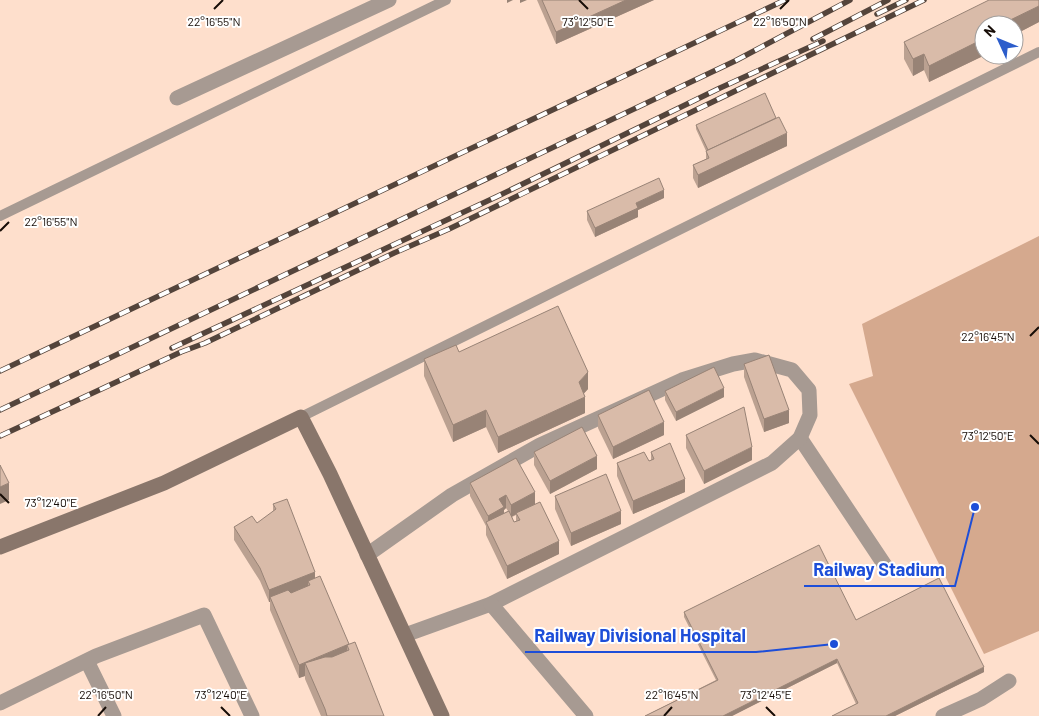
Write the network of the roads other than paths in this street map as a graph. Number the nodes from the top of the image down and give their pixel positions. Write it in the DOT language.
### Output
graph roads {
  1 [pos="389,0"];
  2 [pos="446,0"];
  3 [pos="1039,52"];
  4 [pos="177,98"];
  5 [pos="0,216"];
  6 [pos="301,417"];
  7 [pos="800,438"];
  8 [pos="0,548"];
  9 [pos="367,555"];
  10 [pos="886,567"];
  11 [pos="491,604"];
  12 [pos="405,635"];
  13 [pos="87,661"];
  14 [pos="1009,681"];
  15 [pos="0,703"];
  16 [pos="946,715"];
  17 [pos="114,716"];
  18 [pos="252,716"];
  19 [pos="442,716"];
  20 [pos="586,716"];
  1 -- 4 [label="street"];
  2 -- 5 [label="lane"];
  3 -- 6 [label="lane"];
  6 -- 8 [label="street"];
  6 -- 9 [label="street"];
  7 -- 9 [label="street"];
  7 -- 10 [label="street"];
  7 -- 11 [label="street"];
  9 -- 12 [label="street"];
  11 -- 12 [label="street"];
  11 -- 20 [label="street"];
  12 -- 19 [label="street"];
  13 -- 15 [label="street"];
  13 -- 17 [label="street"];
  13 -- 18 [label="street"];
  14 -- 16 [label="street"];
}
